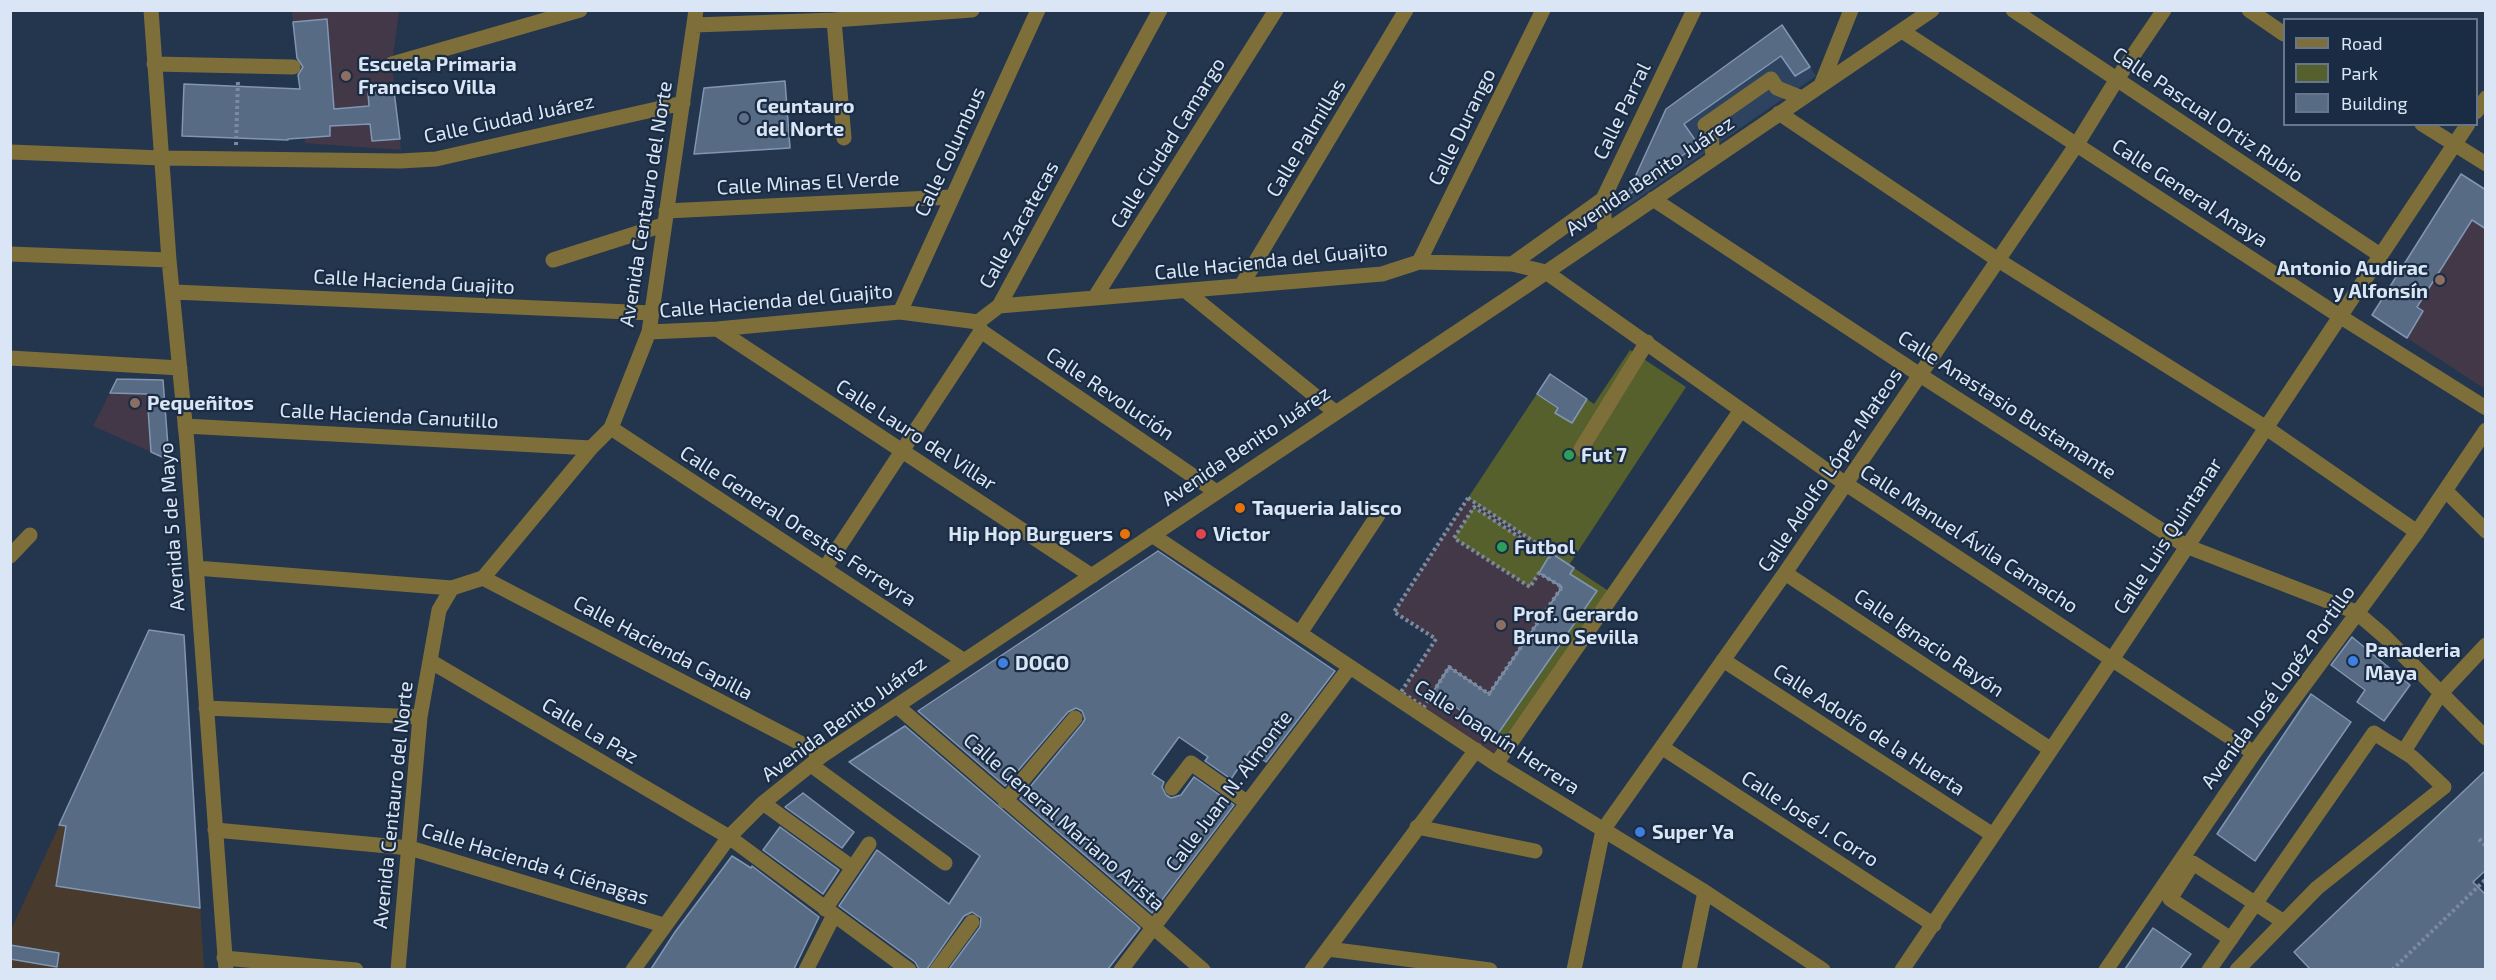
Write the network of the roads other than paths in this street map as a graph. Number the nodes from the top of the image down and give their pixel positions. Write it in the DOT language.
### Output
graph roads {
  1 [pos="151,10"];
  2 [pos="580,10"];
  3 [pos="972,10"];
  4 [pos="1038,10"];
  5 [pos="1160,10"];
  6 [pos="1276,10"];
  7 [pos="1406,10"];
  8 [pos="1543,10"];
  9 [pos="1694,10"];
  10 [pos="1851,10"];
  11 [pos="1932,10"];
  12 [pos="2013,10"];
  13 [pos="2163,10"];
  14 [pos="2248,10"];
  15 [pos="876,14"];
  16 [pos="695,18"];
  17 [pos="834,20"];
  18 [pos="1902,31"];
  19 [pos="2283,33"];
  20 [pos="154,64"];
  21 [pos="392,64"];
  22 [pos="293,67"];
  23 [pos="2117,79"];
  24 [pos="1821,85"];
  25 [pos="1802,98"];
  26 [pos="683,103"];
  27 [pos="1779,113"];
  28 [pos="2425,126"];
  29 [pos="2467,126"];
  30 [pos="844,138"];
  31 [pos="2077,144"];
  32 [pos="2454,146"];
  33 [pos="10,152"];
  34 [pos="162,158"];
  35 [pos="1713,158"];
  36 [pos="2486,164"];
  37 [pos="952,197"];
  38 [pos="1603,199"];
  39 [pos="1653,199"];
  40 [pos="665,218"];
  41 [pos="1605,232"];
  42 [pos="10,254"];
  43 [pos="2380,255"];
  44 [pos="169,260"];
  45 [pos="553,260"];
  46 [pos="1998,260"];
  47 [pos="1419,262"];
  48 [pos="1512,264"];
  49 [pos="1546,272"];
  50 [pos="1241,286"];
  51 [pos="174,292"];
  52 [pos="1186,292"];
  53 [pos="1095,297"];
  54 [pos="999,306"];
  55 [pos="900,312"];
  56 [pos="652,313"];
  57 [pos="2341,317"];
  58 [pos="979,326"];
  59 [pos="717,329"];
  60 [pos="649,333"];
  61 [pos="1647,342"];
  62 [pos="10,358"];
  63 [pos="180,368"];
  64 [pos="1920,375"];
  65 [pos="2486,408"];
  66 [pos="1741,410"];
  67 [pos="1335,412"];
  68 [pos="185,426"];
  69 [pos="2265,427"];
  70 [pos="610,428"];
  71 [pos="2486,430"];
  72 [pos="591,448"];
  73 [pos="1581,449"];
  74 [pos="902,451"];
  75 [pos="1846,484"];
  76 [pos="1215,491"];
  77 [pos="2446,491"];
  78 [pos="1378,515"];
  79 [pos="2486,531"];
  80 [pos="2417,532"];
  81 [pos="30,535"];
  82 [pos="1152,535"];
  83 [pos="2186,546"];
  84 [pos="10,556"];
  85 [pos="196,568"];
  86 [pos="825,568"];
  87 [pos="1785,573"];
  88 [pos="1092,576"];
  89 [pos="483,578"];
  90 [pos="452,588"];
  91 [pos="2356,612"];
  92 [pos="1300,633"];
  93 [pos="2486,645"];
  94 [pos="2113,658"];
  95 [pos="963,660"];
  96 [pos="1723,660"];
  97 [pos="430,661"];
  98 [pos="1350,667"];
  99 [pos="2441,693"];
  100 [pos="897,706"];
  101 [pos="206,708"];
  102 [pos="420,717"];
  103 [pos="1075,718"];
  104 [pos="2486,738"];
  105 [pos="1663,748"];
  106 [pos="2050,749"];
  107 [pos="1476,750"];
  108 [pos="2404,751"];
  109 [pos="2254,753"];
  110 [pos="817,760"];
  111 [pos="1496,765"];
  112 [pos="1172,789"];
  113 [pos="1242,799"];
  114 [pos="1005,801"];
  115 [pos="763,803"];
  116 [pos="1418,827"];
  117 [pos="215,830"];
  118 [pos="1603,830"];
  119 [pos="1993,835"];
  120 [pos="729,837"];
  121 [pos="869,844"];
  122 [pos="410,848"];
  123 [pos="1535,851"];
  124 [pos="945,863"];
  125 [pos="853,868"];
  126 [pos="1705,891"];
  127 [pos="2255,904"];
  128 [pos="829,912"];
  129 [pos="972,922"];
  130 [pos="2284,922"];
  131 [pos="663,925"];
  132 [pos="1934,925"];
  133 [pos="1154,926"];
  134 [pos="2231,939"];
  135 [pos="1328,949"];
  136 [pos="225,964"];
  137 [pos="1808,965"];
  138 [pos="356,969"];
  139 [pos="398,969"];
  140 [pos="633,969"];
  141 [pos="806,969"];
  142 [pos="909,969"];
  143 [pos="937,969"];
  144 [pos="1121,969"];
  145 [pos="1203,969"];
  146 [pos="1312,969"];
  147 [pos="1490,969"];
  148 [pos="1575,969"];
  149 [pos="1689,969"];
  150 [pos="1823,969"];
  151 [pos="1902,969"];
  152 [pos="2106,969"];
  153 [pos="2209,969"];
  154 [pos="2237,969"];
  1 -- 20 [label="street, Avenida 5 de Mayo"];
  2 -- 21 [label="street"];
  3 -- 15 [label="street"];
  4 -- 37 [label="street, Calle Columbus"];
  5 -- 54 [label="street, Calle Zacatecas"];
  6 -- 53 [label="street, Calle Ciudad Camargo"];
  7 -- 50 [label="street, Calle Palmillas"];
  8 -- 47 [label="street, Calle Durango"];
  9 -- 38 [label="street, Calle Parral"];
  10 -- 24 [label="street"];
  11 -- 18 [label="street, Avenida Benito Juárez"];
  12 -- 23 [label="street, Calle Pascual Ortiz Rubio"];
  13 -- 23 [label="street, Calle Adolfo López Mateos"];
  14 -- 19 [label="street"];
  15 -- 17 [label="street"];
  16 -- 17 [label="street"];
  16 -- 26 [label="street, Avenida Centauro del Norte"];
  17 -- 30 [label="street"];
  18 -- 24 [label="street, Avenida Benito Juárez"];
  18 -- 31 [label="street, Calle General Anaya"];
  20 -- 22 [label="street"];
  20 -- 34 [label="street, Avenida 5 de Mayo"];
  23 -- 31 [label="street, Calle Adolfo López Mateos"];
  23 -- 43 [label="street, Calle Pascual Ortiz Rubio"];
  24 -- 25 [label="street, Avenida Benito Juárez"];
  25 -- 27 [label="street, Avenida Benito Juárez"];
  25 -- 35 [label="street"];
  26 -- 34 [label="street, Calle Ciudad Juárez"];
  26 -- 40 [label="street, Avenida Centauro del Norte"];
  27 -- 35 [label="street, Avenida Benito Juárez"];
  27 -- 46 [label="street"];
  28 -- 32 [label="street"];
  29 -- 32 [label="street, Calle Luis Quintanar"];
  31 -- 46 [label="street, Calle Adolfo López Mateos"];
  31 -- 57 [label="street, Calle General Anaya"];
  32 -- 36 [label="street"];
  32 -- 43 [label="street, Calle Luis Quintanar"];
  33 -- 34 [label="street, Calle Ciudad Juárez"];
  34 -- 44 [label="street, Avenida 5 de Mayo"];
  35 -- 39 [label="street, Avenida Benito Juárez"];
  37 -- 40 [label="street, Calle Minas El Verde"];
  37 -- 55 [label="street, Calle Columbus"];
  38 -- 41 [label="street, Calle Parral"];
  38 -- 48 [label="street"];
  39 -- 41 [label="street, Avenida Benito Juárez"];
  39 -- 64 [label="street, Calle Anastasio Bustamante"];
  40 -- 45 [label="street, Calle Minas El Verde"];
  40 -- 56 [label="street, Avenida Centauro del Norte"];
  41 -- 49 [label="street, Avenida Benito Juárez"];
  42 -- 44 [label="street"];
  43 -- 57 [label="street, Calle Luis Quintanar"];
  44 -- 51 [label="street, Avenida 5 de Mayo"];
  46 -- 64 [label="street, Calle Adolfo López Mateos"];
  46 -- 69 [label="street"];
  47 -- 48 [label="street, Calle Hacienda del Guajito"];
  47 -- 50 [label="street, Calle Hacienda del Guajito"];
  48 -- 49 [label="street, Calle Hacienda del Guajito"];
  49 -- 61 [label="street, Calle Manuel Ávila Camacho"];
  49 -- 67 [label="street, Avenida Benito Juárez"];
  50 -- 52 [label="street, Calle Hacienda del Guajito"];
  51 -- 56 [label="street, Calle Hacienda Guajito"];
  51 -- 63 [label="street, Avenida 5 de Mayo"];
  52 -- 53 [label="street, Calle Hacienda del Guajito"];
  52 -- 67 [label="street"];
  53 -- 54 [label="street, Calle Hacienda del Guajito"];
  54 -- 58 [label="street, Calle Zacatecas"];
  55 -- 58 [label="street, Calle Hacienda del Guajito"];
  55 -- 59 [label="street, Calle Hacienda del Guajito"];
  56 -- 60 [label="street, Avenida Centauro del Norte"];
  57 -- 65 [label="street, Calle General Anaya"];
  57 -- 69 [label="street, Calle Luis Quintanar"];
  58 -- 74 [label="street, Calle Zacatecas"];
  58 -- 76 [label="street, Calle Revolución"];
  59 -- 60 [label="street, Calle Hacienda del Guajito"];
  59 -- 74 [label="street, Calle Lauro del Villar"];
  60 -- 70 [label="street, Avenida Centauro del Norte"];
  61 -- 66 [label="street, Calle Manuel Ávila Camacho"];
  61 -- 73 [label="street"];
  62 -- 63 [label="street"];
  63 -- 68 [label="street, Avenida 5 de Mayo"];
  64 -- 75 [label="street, Calle Adolfo López Mateos"];
  64 -- 83 [label="street, Calle Anastasio Bustamante"];
  66 -- 75 [label="street, Calle Manuel Ávila Camacho"];
  66 -- 111 [label="street"];
  67 -- 76 [label="street, Avenida Benito Juárez"];
  68 -- 72 [label="street, Calle Hacienda Canutillo"];
  68 -- 85 [label="street, Avenida 5 de Mayo"];
  69 -- 80 [label="street"];
  69 -- 83 [label="street, Calle Luis Quintanar"];
  70 -- 72 [label="street, Avenida Centauro del Norte"];
  70 -- 86 [label="street, Calle General Orestes Ferreyra"];
  71 -- 77 [label="street, Avenida José Lopéz Portillo"];
  72 -- 89 [label="street, Avenida Centauro del Norte"];
  74 -- 86 [label="street, Calle Zacatecas"];
  74 -- 88 [label="street, Calle Lauro del Villar"];
  75 -- 87 [label="street, Calle Adolfo López Mateos"];
  75 -- 94 [label="street, Calle Manuel Ávila Camacho"];
  76 -- 82 [label="street, Avenida Benito Juárez"];
  77 -- 79 [label="street"];
  77 -- 80 [label="street, Avenida José Lopéz Portillo"];
  78 -- 92 [label="street"];
  80 -- 91 [label="street, Avenida José Lopéz Portillo"];
  81 -- 84 [label="street"];
  82 -- 88 [label="street, Avenida Benito Juárez"];
  82 -- 92 [label="street, Calle Joaquín Herrera"];
  83 -- 91 [label="street, Calle Anastasio Bustamante"];
  83 -- 94 [label="street, Calle Luis Quintanar"];
  85 -- 90 [label="street"];
  85 -- 101 [label="street, Avenida 5 de Mayo"];
  86 -- 95 [label="street, Calle General Orestes Ferreyra"];
  87 -- 96 [label="street, Calle Adolfo López Mateos"];
  87 -- 106 [label="street, Calle Ignacio Rayón"];
  88 -- 95 [label="street, Avenida Benito Juárez"];
  89 -- 90 [label="street"];
  89 -- 110 [label="street, Calle Hacienda Capilla"];
  90 -- 97 [label="street, Avenida Centauro del Norte"];
  91 -- 99 [label="street, Calle Anastasio Bustamante"];
  91 -- 109 [label="street, Avenida José Lopéz Portillo"];
  92 -- 98 [label="street, Calle Joaquín Herrera"];
  93 -- 99 [label="street"];
  94 -- 106 [label="street, Calle Luis Quintanar"];
  94 -- 109 [label="street, Calle Manuel Ávila Camacho"];
  95 -- 100 [label="street, Avenida Benito Juárez"];
  96 -- 105 [label="street, Calle Adolfo López Mateos"];
  96 -- 119 [label="street, Calle Adolfo de la Huerta"];
  97 -- 102 [label="street, Avenida Centauro del Norte"];
  97 -- 120 [label="street, Calle La Paz"];
  98 -- 107 [label="street, Calle Joaquín Herrera"];
  98 -- 133 [label="street, Calle Juan N. Almonte"];
  99 -- 104 [label="street, Calle Anastasio Bustamante"];
  99 -- 108 [label="street"];
  100 -- 110 [label="street, Avenida Benito Juárez"];
  100 -- 114 [label="street, Calle General Mariano Arista"];
  101 -- 102 [label="street"];
  101 -- 117 [label="street, Avenida 5 de Mayo"];
  102 -- 122 [label="street, Avenida Centauro del Norte"];
  103 -- 114 [label="street"];
  105 -- 118 [label="street, Calle Adolfo López Mateos"];
  105 -- 132 [label="street, Calle José J. Corro"];
  106 -- 119 [label="street, Calle Luis Quintanar"];
  107 -- 111 [label="street, Calle Joaquín Herrera"];
  107 -- 116 [label="street"];
  108 -- 127 [label="street"];
  108 -- 130 [label="street"];
  109 -- 152 [label="street, Avenida José Lopéz Portillo"];
  110 -- 115 [label="street, Avenida Benito Juárez"];
  110 -- 124 [label="street, Calle Hacienda Capilla"];
  111 -- 118 [label="street, Calle Joaquín Herrera"];
  112 -- 113 [label="street"];
  114 -- 133 [label="street, Calle General Mariano Arista"];
  115 -- 120 [label="street, Avenida Benito Juárez"];
  115 -- 125 [label="street"];
  116 -- 123 [label="street"];
  116 -- 135 [label="street"];
  117 -- 122 [label="street, Calle Hacienda 4 Ciénagas"];
  117 -- 136 [label="street, Avenida 5 de Mayo"];
  118 -- 126 [label="street, Calle Joaquín Herrera"];
  118 -- 148 [label="street, Calle Adolfo López Mateos"];
  119 -- 132 [label="street, Calle Luis Quintanar"];
  120 -- 128 [label="street, Calle La Paz"];
  120 -- 131 [label="street, Avenida Benito Juárez"];
  121 -- 125 [label="street"];
  122 -- 131 [label="street, Calle Hacienda 4 Ciénagas"];
  122 -- 139 [label="street, Avenida Centauro del Norte"];
  125 -- 128 [label="street"];
  126 -- 137 [label="street, Calle Joaquín Herrera"];
  126 -- 149 [label="street"];
  127 -- 130 [label="street"];
  127 -- 134 [label="street"];
  127 -- 134 [label="street"];
  128 -- 141 [label="street"];
  128 -- 142 [label="street, Calle La Paz"];
  129 -- 143 [label="street"];
  130 -- 154 [label="street"];
  131 -- 140 [label="street, Avenida Benito Juárez"];
  132 -- 151 [label="street, Calle Luis Quintanar"];
  133 -- 144 [label="street, Calle Juan N. Almonte"];
  133 -- 145 [label="street, Calle General Mariano Arista"];
  134 -- 153 [label="street"];
  135 -- 146 [label="street"];
  135 -- 147 [label="street"];
  136 -- 138 [label="street"];
  137 -- 150 [label="street, Calle Joaquín Herrera"];
}
